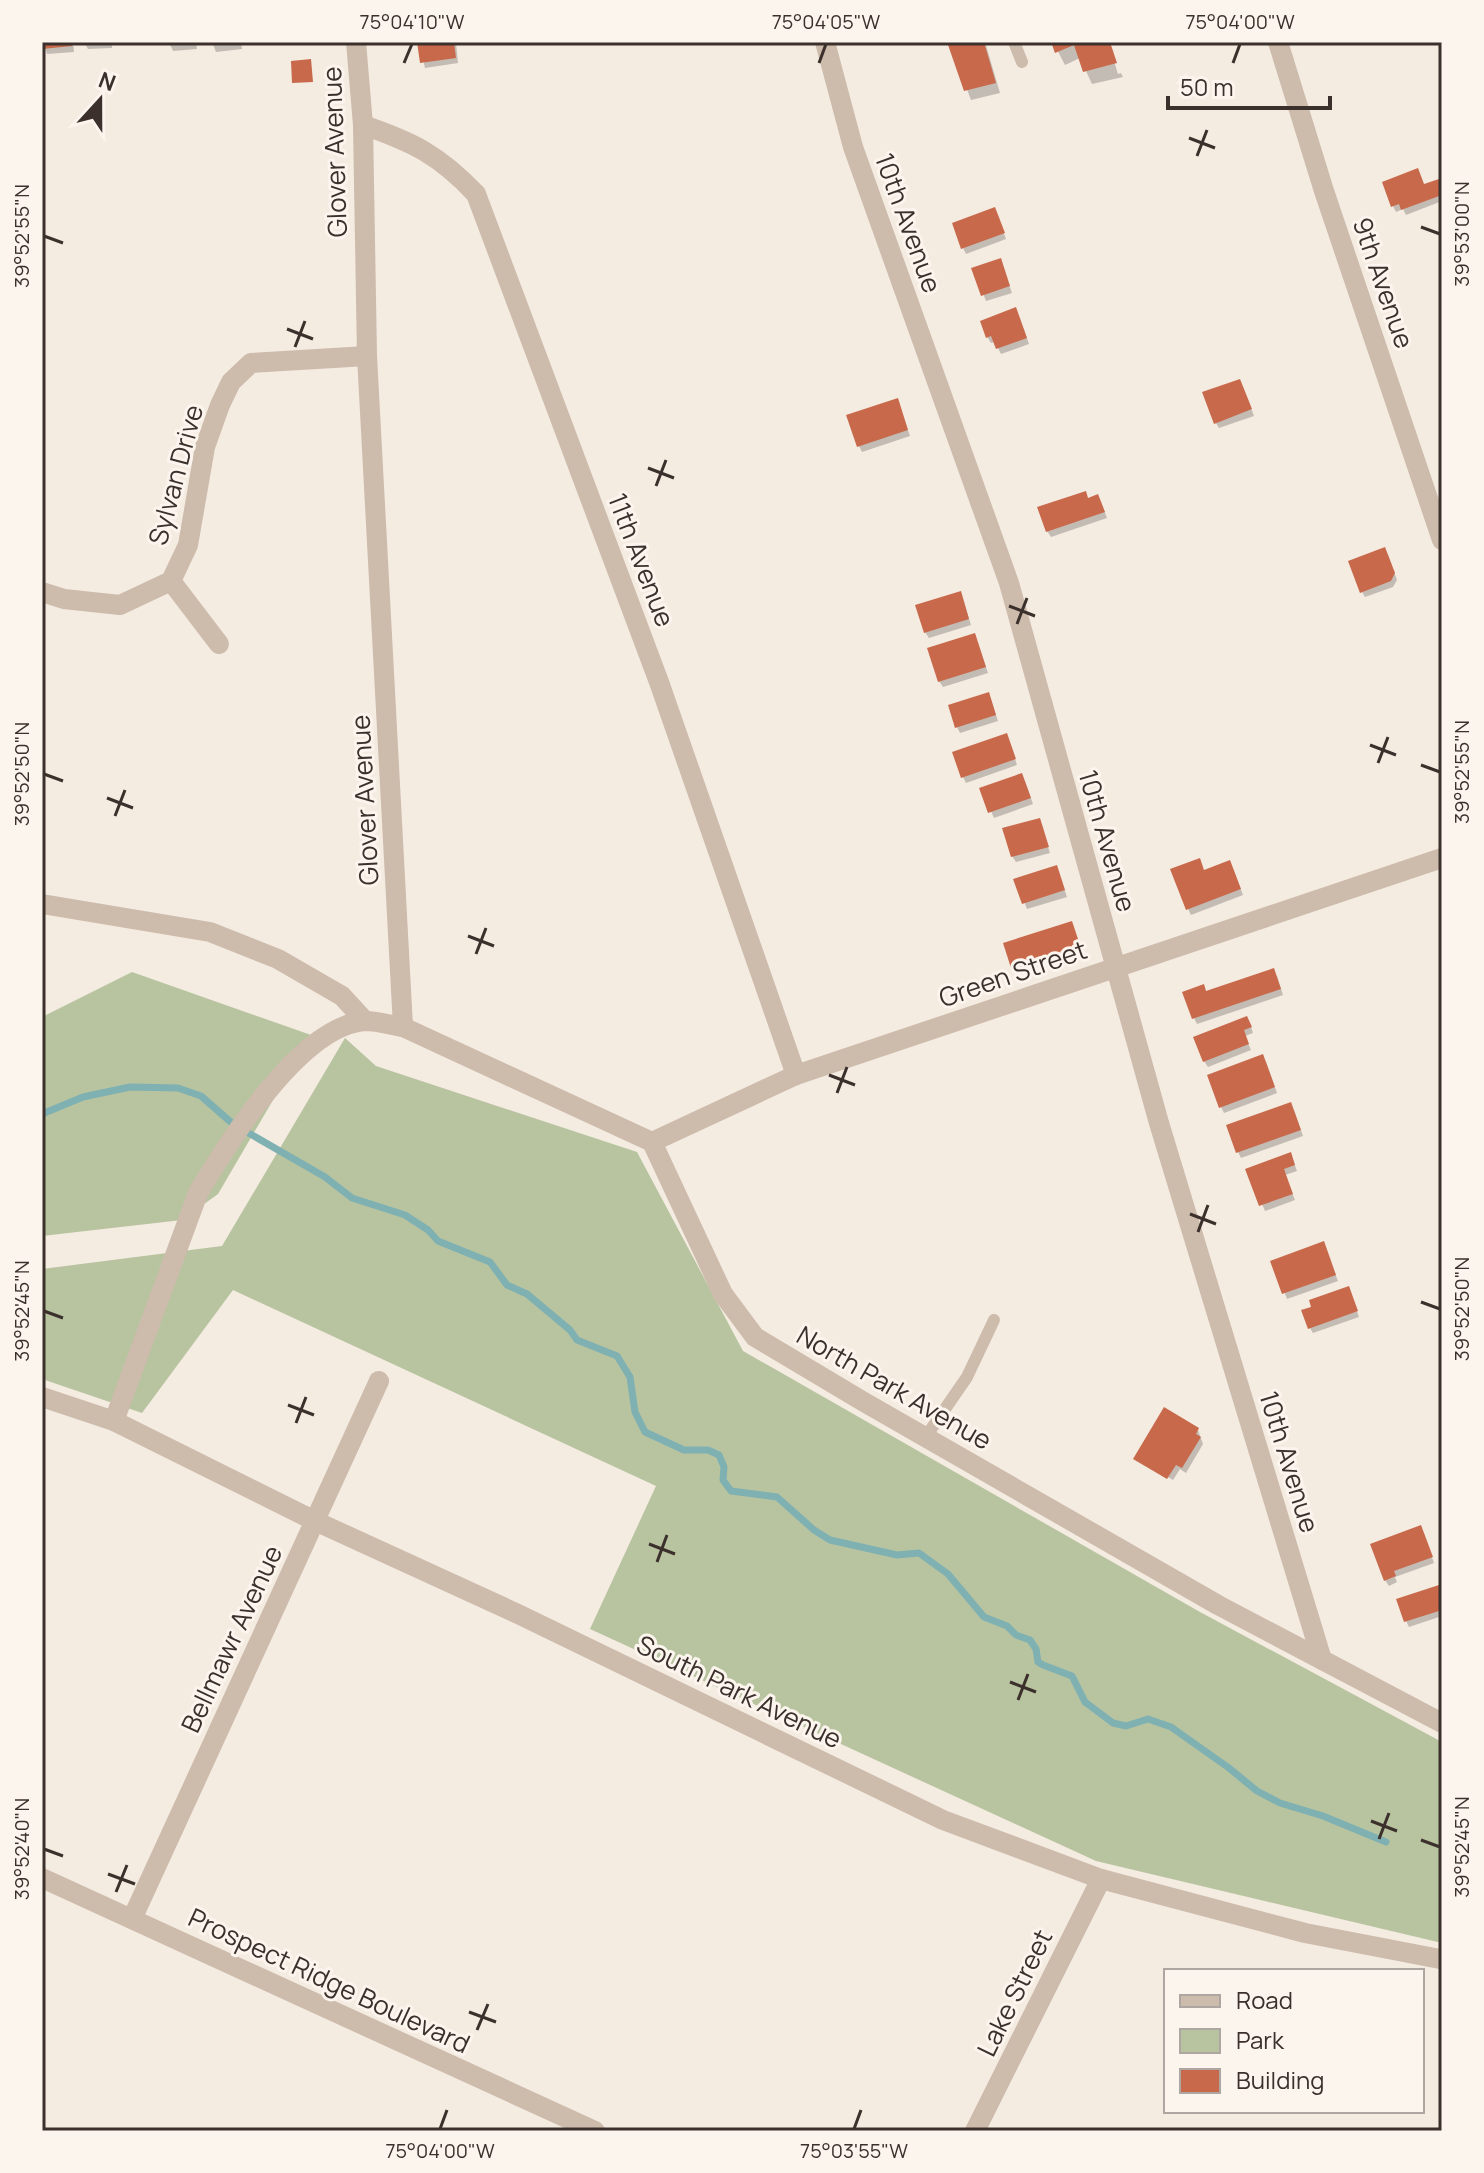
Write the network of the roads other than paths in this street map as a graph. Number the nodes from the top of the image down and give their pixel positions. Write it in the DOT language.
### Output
graph roads {
  1 [pos="356,42"];
  2 [pos="825,42"];
  3 [pos="1014,42"];
  4 [pos="1278,42"];
  5 [pos="1022,62"];
  6 [pos="363,125"];
  7 [pos="367,356"];
  8 [pos="1442,540"];
  9 [pos="171,581"];
  10 [pos="42,592"];
  11 [pos="219,644"];
  12 [pos="1442,858"];
  13 [pos="42,904"];
  14 [pos="1115,967"];
  15 [pos="365,1021"];
  16 [pos="403,1027"];
  17 [pos="796,1075"];
  18 [pos="652,1142"];
  19 [pos="994,1320"];
  20 [pos="379,1381"];
  21 [pos="42,1397"];
  22 [pos="114,1421"];
  23 [pos="925,1438"];
  24 [pos="315,1521"];
  25 [pos="1322,1660"];
  26 [pos="1442,1723"];
  27 [pos="1101,1879"];
  28 [pos="44,1884"];
  29 [pos="132,1919"];
  30 [pos="1441,1961"];
  31 [pos="595,2131"];
  32 [pos="975,2131"];
  1 -- 6 [label="street, Glover Avenue"];
  2 -- 14 [label="street, 10th Avenue"];
  3 -- 5 [label="lane"];
  4 -- 8 [label="street, 9th Avenue"];
  6 -- 7 [label="street, Glover Avenue"];
  6 -- 17 [label="street, 11th Avenue"];
  7 -- 9 [label="street, Sylvan Drive"];
  7 -- 16 [label="street, Glover Avenue"];
  9 -- 10 [label="street, Sylvan Drive"];
  9 -- 11 [label="street, Sylvan Drive"];
  12 -- 14 [label="street, Green Street"];
  13 -- 15 [label="street"];
  14 -- 17 [label="street, Green Street"];
  14 -- 25 [label="street, 10th Avenue"];
  15 -- 16 [label="street"];
  15 -- 22 [label="street"];
  16 -- 18 [label="street"];
  17 -- 18 [label="street, Green Street"];
  18 -- 23 [label="street, North Park Avenue"];
  19 -- 23 [label="lane"];
  20 -- 24 [label="street, Bellmawr Avenue"];
  21 -- 22 [label="street, South Park Avenue"];
  22 -- 24 [label="street, South Park Avenue"];
  23 -- 25 [label="street, North Park Avenue"];
  24 -- 27 [label="street, South Park Avenue"];
  24 -- 29 [label="street, Bellmawr Avenue"];
  25 -- 26 [label="street, North Park Avenue"];
  27 -- 30 [label="street, South Park Avenue"];
  27 -- 32 [label="street, Lake Street"];
  28 -- 29 [label="street, Prospect Ridge Boulevard"];
  29 -- 31 [label="street, Prospect Ridge Boulevard"];
}
